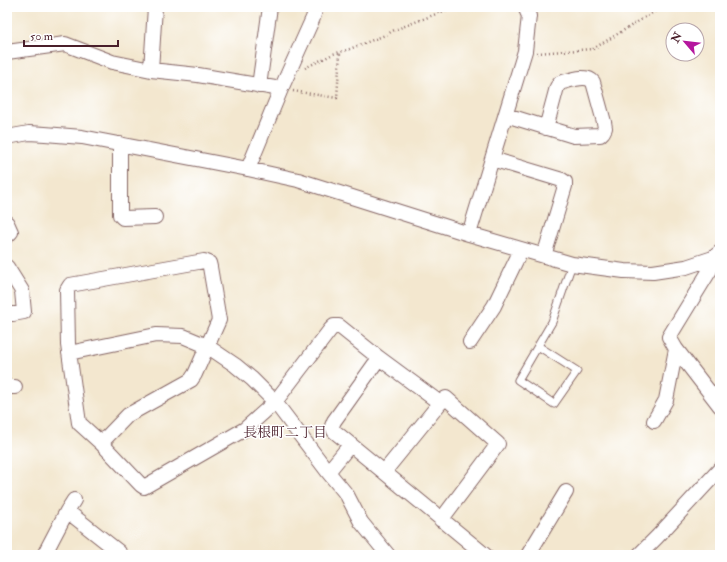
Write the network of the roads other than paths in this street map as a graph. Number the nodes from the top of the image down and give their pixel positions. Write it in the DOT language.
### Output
graph roads {
  1 [pos="155,7"];
  2 [pos="270,7"];
  3 [pos="316,7"];
  4 [pos="525,7"];
  5 [pos="7,52"];
  6 [pos="151,70"];
  7 [pos="259,86"];
  8 [pos="281,89"];
  9 [pos="506,115"];
  10 [pos="546,128"];
  11 [pos="7,137"];
  12 [pos="120,144"];
  13 [pos="492,159"];
  14 [pos="248,169"];
  15 [pos="155,217"];
  16 [pos="7,223"];
  17 [pos="469,234"];
  18 [pos="7,236"];
  19 [pos="521,250"];
  20 [pos="718,254"];
  21 [pos="544,256"];
  22 [pos="572,264"];
  23 [pos="7,267"];
  24 [pos="7,314"];
  25 [pos="470,342"];
  26 [pos="207,346"];
  27 [pos="538,346"];
  28 [pos="676,349"];
  29 [pos="69,353"];
  30 [pos="379,358"];
  31 [pos="275,402"];
  32 [pos="440,404"];
  33 [pos="720,406"];
  34 [pos="654,421"];
  35 [pos="101,443"];
  36 [pos="350,444"];
  37 [pos="720,469"];
  38 [pos="328,472"];
  39 [pos="384,472"];
  40 [pos="566,492"];
  41 [pos="441,520"];
  42 [pos="44,555"];
  43 [pos="117,555"];
  44 [pos="388,555"];
  45 [pos="485,555"];
  46 [pos="528,555"];
  47 [pos="639,555"];
  1 -- 6 [label="street"];
  2 -- 7 [label="street"];
  3 -- 8 [label="street"];
  4 -- 9 [label="street"];
  5 -- 6 [label="street"];
  6 -- 7 [label="street"];
  7 -- 8 [label="street"];
  8 -- 14 [label="street"];
  9 -- 10 [label="street"];
  9 -- 13 [label="street"];
  10 -- 10 [label="street"];
  11 -- 12 [label="street"];
  12 -- 14 [label="street"];
  12 -- 15 [label="street"];
  13 -- 17 [label="street"];
  13 -- 21 [label="street"];
  14 -- 17 [label="street"];
  16 -- 18 [label="street"];
  17 -- 19 [label="street"];
  19 -- 21 [label="street"];
  19 -- 25 [label="street"];
  20 -- 22 [label="street"];
  20 -- 28 [label="street"];
  21 -- 22 [label="street"];
  22 -- 27 [label="lane"];
  23 -- 24 [label="street"];
  26 -- 29 [label="street"];
  26 -- 29 [label="street"];
  26 -- 31 [label="street"];
  26 -- 35 [label="street"];
  27 -- 27 [label="lane"];
  28 -- 33 [label="street"];
  28 -- 34 [label="street"];
  29 -- 35 [label="street"];
  30 -- 31 [label="street"];
  30 -- 32 [label="street"];
  30 -- 36 [label="street"];
  31 -- 35 [label="street"];
  31 -- 38 [label="street"];
  32 -- 39 [label="street"];
  32 -- 41 [label="street"];
  36 -- 38 [label="street"];
  36 -- 39 [label="street"];
  37 -- 47 [label="street"];
  38 -- 44 [label="street"];
  39 -- 41 [label="street"];
  40 -- 46 [label="street"];
  41 -- 45 [label="street"];
  42 -- 43 [label="street"];
}
